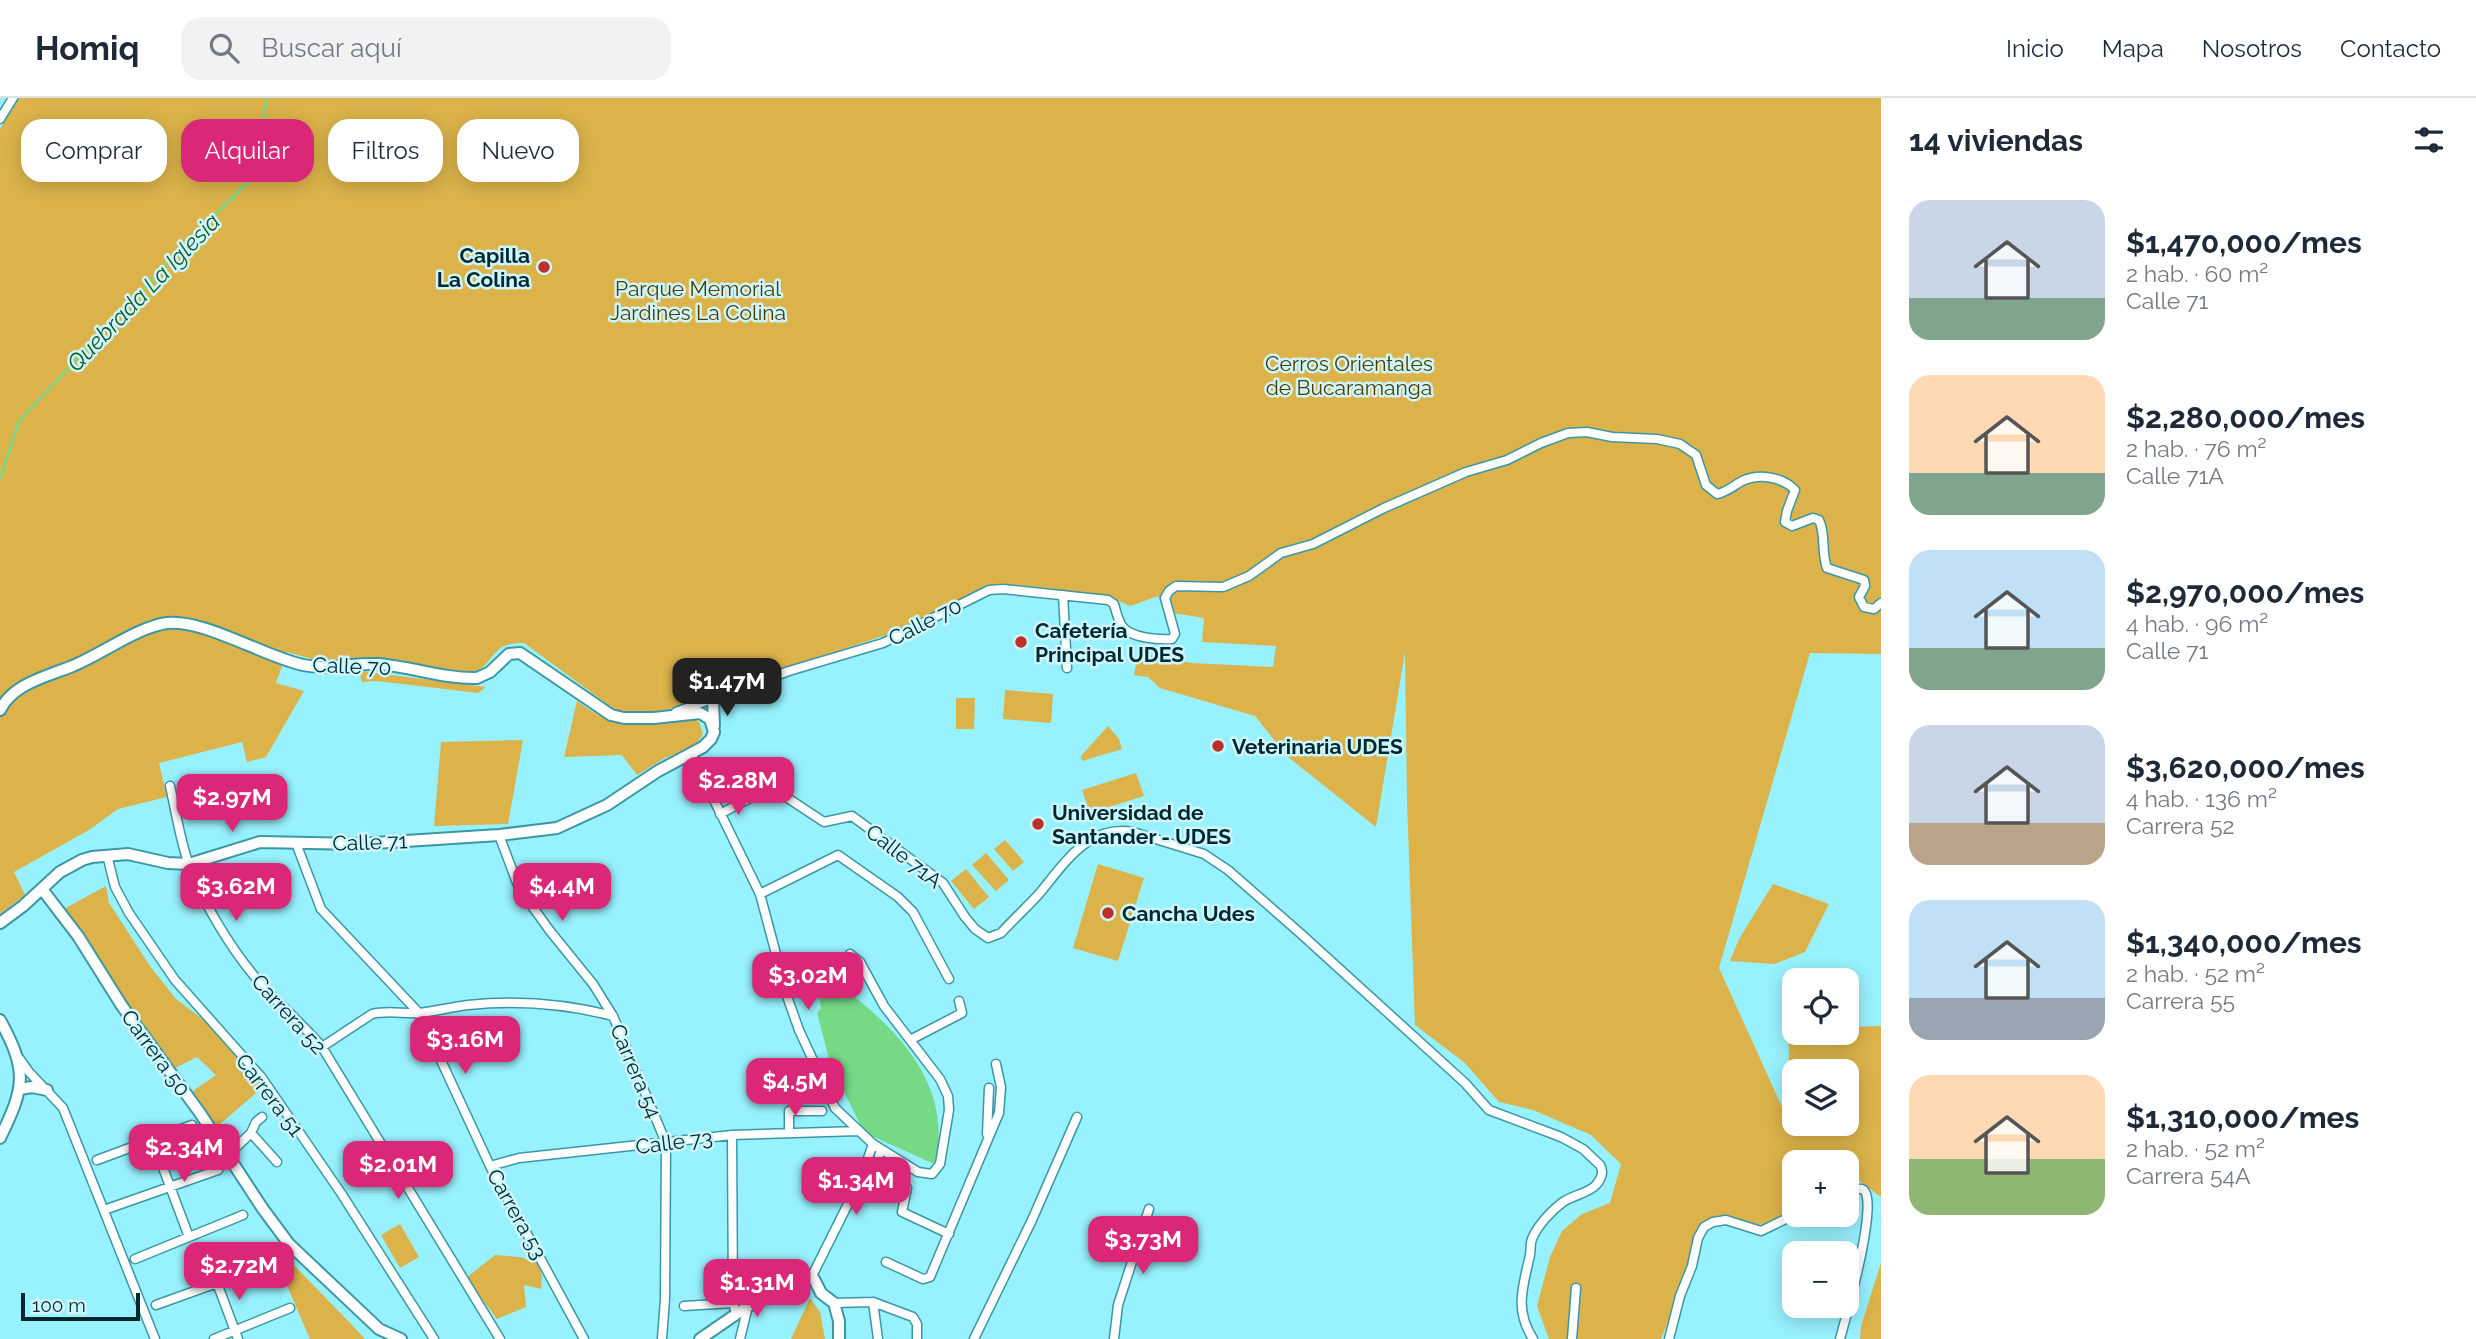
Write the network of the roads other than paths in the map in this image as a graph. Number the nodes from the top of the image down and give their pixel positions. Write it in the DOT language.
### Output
graph roads {
  1 [pos="13,98"];
  2 [pos="0,119"];
  3 [pos="1063,595"];
  4 [pos="1881,603"];
  5 [pos="1067,668"];
  6 [pos="713,699"];
  7 [pos="0,710"];
  8 [pos="688,713"];
  9 [pos="664,717"];
  10 [pos="714,729"];
  11 [pos="703,747"];
  12 [pos="691,754"];
  13 [pos="170,786"];
  14 [pos="720,814"];
  15 [pos="499,835"];
  16 [pos="296,843"];
  17 [pos="107,855"];
  18 [pos="189,864"];
  19 [pos="42,889"];
  20 [pos="760,894"];
  21 [pos="0,923"];
  22 [pos="850,954"];
  23 [pos="949,978"];
  24 [pos="959,1000"];
  25 [pos="419,1013"];
  26 [pos="613,1016"];
  27 [pos="0,1020"];
  28 [pos="910,1040"];
  29 [pos="322,1047"];
  30 [pos="18,1056"];
  31 [pos="996,1063"];
  32 [pos="989,1088"];
  33 [pos="20,1089"];
  34 [pos="47,1090"];
  35 [pos="822,1111"];
  36 [pos="262,1117"];
  37 [pos="1077,1117"];
  38 [pos="192,1125"];
  39 [pos="858,1131"];
  40 [pos="251,1133"];
  41 [pos="789,1133"];
  42 [pos="732,1135"];
  43 [pos="0,1138"];
  44 [pos="153,1140"];
  45 [pos="987,1140"];
  46 [pos="666,1143"];
  47 [pos="881,1149"];
  48 [pos="228,1155"];
  49 [pos="97,1160"];
  50 [pos="277,1162"];
  51 [pos="490,1166"];
  52 [pos="218,1170"];
  53 [pos="169,1185"];
  54 [pos="1859,1190"];
  55 [pos="1876,1201"];
  56 [pos="1149,1209"];
  57 [pos="104,1210"];
  58 [pos="243,1215"];
  59 [pos="1782,1221"];
  60 [pos="949,1234"];
  61 [pos="189,1237"];
  62 [pos="1874,1239"];
  63 [pos="135,1259"];
  64 [pos="886,1262"];
  65 [pos="267,1265"];
  66 [pos="811,1278"];
  67 [pos="217,1283"];
  68 [pos="1576,1288"];
  69 [pos="873,1302"];
  70 [pos="834,1303"];
  71 [pos="156,1305"];
  72 [pos="684,1306"];
  73 [pos="748,1306"];
  74 [pos="290,1308"];
  75 [pos="734,1308"];
  76 [pos="382,1334"];
  77 [pos="236,1335"];
  78 [pos="155,1339"];
  79 [pos="214,1339"];
  80 [pos="401,1339"];
  81 [pos="433,1339"];
  82 [pos="500,1339"];
  83 [pos="584,1339"];
  84 [pos="662,1339"];
  85 [pos="699,1339"];
  86 [pos="740,1339"];
  87 [pos="839,1339"];
  88 [pos="878,1339"];
  89 [pos="917,1339"];
  90 [pos="974,1339"];
  91 [pos="1114,1339"];
  92 [pos="1533,1339"];
  93 [pos="1572,1339"];
  94 [pos="1669,1339"];
  95 [pos="1840,1339"];
  1 -- 2 [label="street"];
  3 -- 4 [label="street, Calle 70"];
  3 -- 5 [label="street"];
  3 -- 6 [label="street, Calle 70"];
  6 -- 9 [label="street, Calle 70"];
  6 -- 10 [label="street"];
  7 -- 9 [label="street, Calle 70"];
  8 -- 9 [label="street, Calle 70"];
  8 -- 10 [label="street"];
  8 -- 11 [label="street"];
  10 -- 11 [label="street, Calle 71"];
  11 -- 12 [label="street, Calle 71"];
  12 -- 14 [label="street"];
  12 -- 15 [label="street, Calle 71"];
  13 -- 18 [label="street, Carrera 52"];
  14 -- 20 [label="street"];
  14 -- 92 [label="street, Calle 71A"];
  15 -- 16 [label="street, Calle 71"];
  15 -- 26 [label="street, Carrera 54"];
  16 -- 18 [label="street, Calle 71"];
  16 -- 25 [label="street, Carrera 53"];
  17 -- 18 [label="street, Calle 71"];
  17 -- 19 [label="street, Calle 71"];
  17 -- 81 [label="street, Carrera 51"];
  18 -- 29 [label="street, Carrera 52"];
  19 -- 21 [label="street, Calle 71"];
  19 -- 48 [label="street, Carrera 50"];
  20 -- 23 [label="street"];
  20 -- 39 [label="street"];
  22 -- 28 [label="street"];
  24 -- 28 [label="street"];
  25 -- 26 [label="street"];
  25 -- 29 [label="street"];
  25 -- 51 [label="street, Carrera 53"];
  26 -- 46 [label="street, Carrera 54"];
  27 -- 30 [label="street"];
  28 -- 47 [label="street"];
  29 -- 82 [label="street, Carrera 52"];
  30 -- 33 [label="street"];
  30 -- 34 [label="street"];
  31 -- 45 [label="street"];
  32 -- 45 [label="street"];
  33 -- 34 [label="street"];
  33 -- 43 [label="street"];
  34 -- 57 [label="street"];
  35 -- 41 [label="street"];
  36 -- 40 [label="street"];
  37 -- 90 [label="street"];
  38 -- 44 [label="street"];
  39 -- 41 [label="street, Calle 73"];
  39 -- 47 [label="street"];
  40 -- 48 [label="street"];
  40 -- 50 [label="street"];
  41 -- 42 [label="street, Calle 73"];
  42 -- 46 [label="street, Calle 73"];
  42 -- 75 [label="street"];
  44 -- 49 [label="street"];
  44 -- 53 [label="street"];
  45 -- 60 [label="street"];
  46 -- 51 [label="street, Calle 73"];
  46 -- 84 [label="street, Carrera 54"];
  47 -- 60 [label="street"];
  47 -- 66 [label="street"];
  48 -- 76 [label="street, Carrera 50"];
  51 -- 83 [label="street, Carrera 53"];
  52 -- 53 [label="street"];
  53 -- 57 [label="street"];
  53 -- 61 [label="street"];
  54 -- 55 [label="street"];
  56 -- 91 [label="street"];
  57 -- 78 [label="street"];
  58 -- 61 [label="street"];
  59 -- 94 [label="street"];
  60 -- 64 [label="street"];
  61 -- 63 [label="street"];
  62 -- 95 [label="street"];
  65 -- 67 [label="street"];
  66 -- 70 [label="street"];
  66 -- 73 [label="street"];
  67 -- 71 [label="street"];
  67 -- 77 [label="street"];
  68 -- 93 [label="street"];
  69 -- 70 [label="street"];
  69 -- 88 [label="street"];
  69 -- 89 [label="street"];
  70 -- 87 [label="street"];
  72 -- 75 [label="street"];
  73 -- 75 [label="street"];
  73 -- 86 [label="street"];
  74 -- 77 [label="street"];
  75 -- 85 [label="street"];
  76 -- 80 [label="street, Carrera 50"];
  77 -- 79 [label="street"];
}
